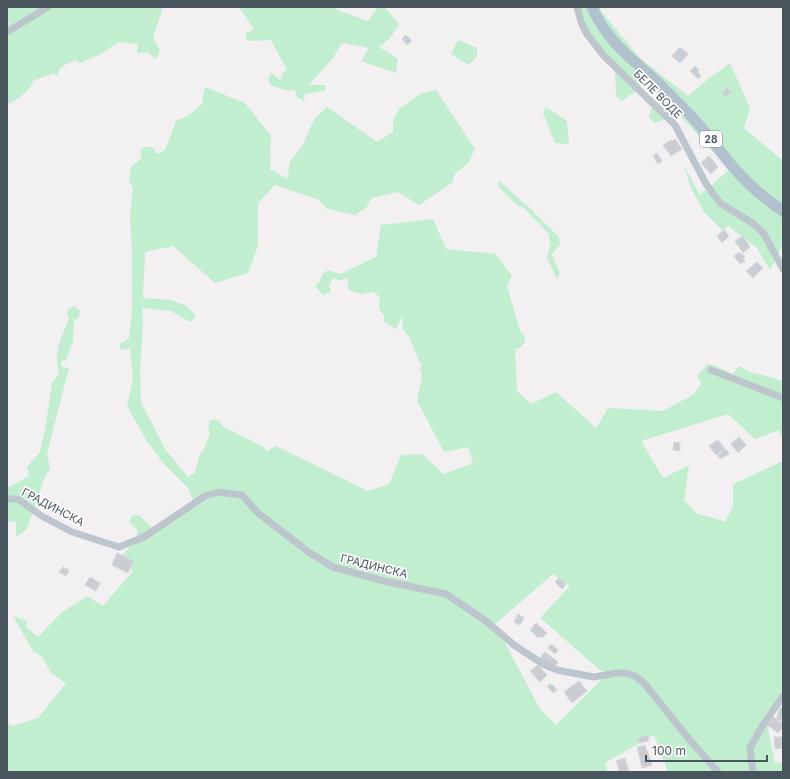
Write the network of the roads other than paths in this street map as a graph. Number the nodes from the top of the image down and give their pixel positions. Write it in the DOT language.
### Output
graph roads {
  1 [pos="48,7"];
  2 [pos="577,7"];
  3 [pos="592,7"];
  4 [pos="7,32"];
  5 [pos="783,212"];
  6 [pos="783,269"];
  7 [pos="711,370"];
  8 [pos="783,398"];
  9 [pos="7,499"];
  10 [pos="783,696"];
  11 [pos="718,772"];
  12 [pos="752,772"];
  1 -- 4 [label="street"];
  2 -- 6 [label="street, БЕЛЕ ВОДЕ"];
  3 -- 5 [label="main road, 28"];
  7 -- 8 [label="street"];
  9 -- 11 [label="street, ГРАДИНСКА"];
  10 -- 12 [label="street"];
}
